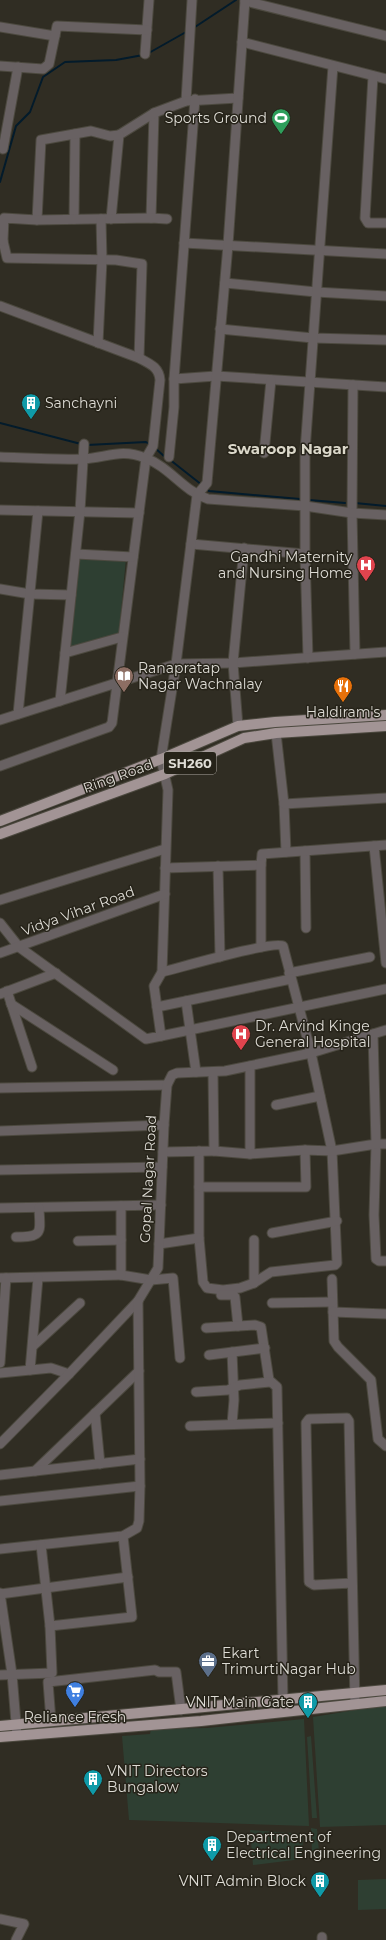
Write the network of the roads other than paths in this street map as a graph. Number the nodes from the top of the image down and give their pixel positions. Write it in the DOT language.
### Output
graph roads {
  1 [pos="149,0"];
  2 [pos="192,0"];
  3 [pos="245,1"];
  4 [pos="0,27"];
  5 [pos="147,30"];
  6 [pos="55,36"];
  7 [pos="386,36"];
  8 [pos="242,42"];
  9 [pos="145,54"];
  10 [pos="0,66"];
  11 [pos="333,66"];
  12 [pos="18,67"];
  13 [pos="373,76"];
  14 [pos="386,80"];
  15 [pos="238,98"];
  16 [pos="190,100"];
  17 [pos="154,114"];
  18 [pos="3,128"];
  19 [pos="75,134"];
  20 [pos="119,135"];
  21 [pos="3,149"];
  22 [pos="151,218"];
  23 [pos="74,219"];
  24 [pos="101,219"];
  25 [pos="111,219"];
  26 [pos="167,219"];
  27 [pos="37,220"];
  28 [pos="386,223"];
  29 [pos="1,241"];
  30 [pos="184,243"];
  31 [pos="228,245"];
  32 [pos="319,250"];
  33 [pos="386,254"];
  34 [pos="102,260"];
  35 [pos="225,283"];
  36 [pos="316,292"];
  37 [pos="386,296"];
  38 [pos="0,306"];
  39 [pos="220,329"];
  40 [pos="313,338"];
  41 [pos="386,340"];
  42 [pos="98,343"];
  43 [pos="139,358"];
  44 [pos="216,376"];
  45 [pos="174,379"];
  46 [pos="271,380"];
  47 [pos="309,383"];
  48 [pos="354,385"];
  49 [pos="386,387"];
  50 [pos="84,444"];
  51 [pos="150,452"];
  52 [pos="264,453"];
  53 [pos="169,456"];
  54 [pos="0,457"];
  55 [pos="84,457"];
  56 [pos="202,490"];
  57 [pos="304,506"];
  58 [pos="0,510"];
  59 [pos="38,511"];
  60 [pos="80,511"];
  61 [pos="139,513"];
  62 [pos="352,513"];
  63 [pos="386,515"];
  64 [pos="191,544"];
  65 [pos="244,548"];
  66 [pos="76,554"];
  67 [pos="305,554"];
  68 [pos="133,557"];
  69 [pos="0,589"];
  70 [pos="30,594"];
  71 [pos="72,595"];
  72 [pos="122,637"];
  73 [pos="386,652"];
  74 [pos="65,653"];
  75 [pos="356,654"];
  76 [pos="308,658"];
  77 [pos="176,664"];
  78 [pos="233,664"];
  79 [pos="116,683"];
  80 [pos="60,701"];
  81 [pos="18,714"];
  82 [pos="386,715"];
  83 [pos="0,720"];
  84 [pos="238,726"];
  85 [pos="386,726"];
  86 [pos="276,733"];
  87 [pos="161,759"];
  88 [pos="0,766"];
  89 [pos="165,774"];
  90 [pos="386,798"];
  91 [pos="284,804"];
  92 [pos="0,821"];
  93 [pos="0,834"];
  94 [pos="386,845"];
  95 [pos="374,846"];
  96 [pos="165,849"];
  97 [pos="305,851"];
  98 [pos="286,852"];
  99 [pos="261,865"];
  100 [pos="218,866"];
  101 [pos="165,868"];
  102 [pos="165,894"];
  103 [pos="0,900"];
  104 [pos="0,923"];
  105 [pos="306,928"];
  106 [pos="19,947"];
  107 [pos="261,947"];
  108 [pos="0,953"];
  109 [pos="220,957"];
  110 [pos="370,957"];
  111 [pos="386,963"];
  112 [pos="162,972"];
  113 [pos="56,973"];
  114 [pos="290,976"];
  115 [pos="386,989"];
  116 [pos="3,992"];
  117 [pos="186,1001"];
  118 [pos="11,1004"];
  119 [pos="157,1007"];
  120 [pos="298,1008"];
  121 [pos="190,1030"];
  122 [pos="386,1030"];
  123 [pos="373,1034"];
  124 [pos="161,1036"];
  125 [pos="311,1053"];
  126 [pos="250,1066"];
  127 [pos="32,1067"];
  128 [pos="113,1070"];
  129 [pos="196,1072"];
  130 [pos="213,1072"];
  131 [pos="167,1085"];
  132 [pos="0,1088"];
  133 [pos="320,1096"];
  134 [pos="276,1105"];
  135 [pos="164,1125"];
  136 [pos="0,1131"];
  137 [pos="376,1144"];
  138 [pos="386,1144"];
  139 [pos="305,1150"];
  140 [pos="214,1151"];
  141 [pos="332,1151"];
  142 [pos="163,1152"];
  143 [pos="199,1152"];
  144 [pos="250,1154"];
  145 [pos="162,1167"];
  146 [pos="0,1170"];
  147 [pos="199,1187"];
  148 [pos="161,1205"];
  149 [pos="121,1206"];
  150 [pos="0,1208"];
  151 [pos="40,1208"];
  152 [pos="336,1221"];
  153 [pos="272,1233"];
  154 [pos="16,1237"];
  155 [pos="199,1238"];
  156 [pos="121,1240"];
  157 [pos="254,1240"];
  158 [pos="78,1241"];
  159 [pos="159,1244"];
  160 [pos="386,1261"];
  161 [pos="121,1275"];
  162 [pos="3,1278"];
  163 [pos="38,1278"];
  164 [pos="332,1279"];
  165 [pos="151,1280"];
  166 [pos="254,1283"];
  167 [pos="211,1295"];
  168 [pos="138,1301"];
  169 [pos="332,1302"];
  170 [pos="80,1303"];
  171 [pos="272,1303"];
  172 [pos="333,1312"];
  173 [pos="386,1314"];
  174 [pos="238,1326"];
  175 [pos="206,1328"];
  176 [pos="33,1346"];
  177 [pos="265,1348"];
  178 [pos="232,1352"];
  179 [pos="208,1355"];
  180 [pos="180,1358"];
  181 [pos="0,1362"];
  182 [pos="30,1370"];
  183 [pos="139,1371"];
  184 [pos="0,1373"];
  185 [pos="69,1374"];
  186 [pos="270,1382"];
  187 [pos="234,1387"];
  188 [pos="196,1392"];
  189 [pos="95,1413"];
  190 [pos="278,1423"];
  191 [pos="232,1424"];
  192 [pos="190,1426"];
  193 [pos="0,1444"];
  194 [pos="386,1446"];
  195 [pos="140,1459"];
  196 [pos="100,1464"];
  197 [pos="35,1471"];
  198 [pos="0,1475"];
  199 [pos="140,1486"];
  200 [pos="0,1501"];
  201 [pos="123,1536"];
  202 [pos="41,1545"];
  203 [pos="0,1549"];
  204 [pos="128,1577"];
  205 [pos="352,1583"];
  206 [pos="46,1588"];
  207 [pos="0,1594"];
  208 [pos="50,1626"];
  209 [pos="12,1674"];
  210 [pos="0,1675"];
  211 [pos="386,1690"];
  212 [pos="355,1693"];
  213 [pos="283,1700"];
  214 [pos="386,1701"];
  215 [pos="355,1704"];
  216 [pos="181,1710"];
  217 [pos="52,1721"];
  218 [pos="16,1725"];
  219 [pos="0,1726"];
  220 [pos="17,1735"];
  221 [pos="0,1737"];
  222 [pos="0,1919"];
  223 [pos="16,1940"];
  1 -- 5 [label="street"];
  2 -- 16 [label="street"];
  3 -- 7 [label="street"];
  3 -- 8 [label="street"];
  4 -- 6 [label="street"];
  5 -- 6 [label="street"];
  5 -- 9 [label="street"];
  6 -- 12 [label="street"];
  8 -- 11 [label="street"];
  8 -- 15 [label="street"];
  10 -- 12 [label="street"];
  11 -- 13 [label="street"];
  11 -- 32 [label="street"];
  12 -- 18 [label="street"];
  13 -- 14 [label="street"];
  13 -- 28 [label="street"];
  15 -- 16 [label="street"];
  15 -- 31 [label="street"];
  16 -- 17 [label="street"];
  16 -- 30 [label="street"];
  17 -- 20 [label="street"];
  17 -- 22 [label="street"];
  18 -- 21 [label="street"];
  19 -- 20 [label="street"];
  19 -- 23 [label="street"];
  19 -- 27 [label="street"];
  20 -- 25 [label="street"];
  22 -- 25 [label="street"];
  22 -- 26 [label="street"];
  23 -- 24 [label="street"];
  23 -- 27 [label="street"];
  24 -- 25 [label="street"];
  24 -- 34 [label="street"];
  27 -- 29 [label="street"];
  29 -- 34 [label="street"];
  30 -- 31 [label="street"];
  30 -- 45 [label="street"];
  31 -- 32 [label="street"];
  31 -- 35 [label="street"];
  32 -- 33 [label="street"];
  32 -- 36 [label="street"];
  34 -- 42 [label="street"];
  34 -- 43 [label="street"];
  35 -- 36 [label="street"];
  35 -- 39 [label="street"];
  36 -- 37 [label="street"];
  36 -- 40 [label="street"];
  38 -- 42 [label="street"];
  39 -- 40 [label="street"];
  39 -- 44 [label="street"];
  40 -- 41 [label="street"];
  40 -- 47 [label="street"];
  42 -- 43 [label="street"];
  43 -- 51 [label="street"];
  44 -- 45 [label="street"];
  44 -- 46 [label="street"];
  44 -- 56 [label="street"];
  45 -- 53 [label="street"];
  46 -- 47 [label="street"];
  46 -- 52 [label="street"];
  47 -- 48 [label="street"];
  47 -- 57 [label="street"];
  48 -- 49 [label="street"];
  48 -- 62 [label="street"];
  50 -- 55 [label="street"];
  51 -- 55 [label="street"];
  51 -- 56 [label="street"];
  51 -- 61 [label="street"];
  54 -- 55 [label="street"];
  55 -- 60 [label="street"];
  56 -- 57 [label="street"];
  56 -- 64 [label="street"];
  57 -- 62 [label="street"];
  57 -- 67 [label="street"];
  58 -- 59 [label="street"];
  59 -- 60 [label="street"];
  59 -- 70 [label="street"];
  60 -- 61 [label="street"];
  60 -- 66 [label="street"];
  61 -- 68 [label="street"];
  62 -- 63 [label="street"];
  62 -- 75 [label="street"];
  64 -- 65 [label="street"];
  64 -- 77 [label="street"];
  65 -- 67 [label="street"];
  65 -- 78 [label="street"];
  66 -- 68 [label="street"];
  66 -- 71 [label="street"];
  67 -- 76 [label="street"];
  68 -- 72 [label="street"];
  69 -- 70 [label="street"];
  70 -- 71 [label="street"];
  70 -- 81 [label="street"];
  71 -- 74 [label="street"];
  72 -- 74 [label="street"];
  72 -- 79 [label="street"];
  73 -- 75 [label="street"];
  74 -- 80 [label="street"];
  75 -- 76 [label="street"];
  76 -- 78 [label="street"];
  77 -- 78 [label="street"];
  77 -- 79 [label="street"];
  77 -- 87 [label="street"];
  78 -- 84 [label="street"];
  79 -- 80 [label="street"];
  79 -- 88 [label="street"];
  80 -- 81 [label="street"];
  81 -- 83 [label="street"];
  82 -- 84 [label="main road, Ring Road / SH260"];
  84 -- 87 [label="main road, Ring Road / SH260"];
  85 -- 86 [label="main road, Ring Road / SH260"];
  86 -- 89 [label="main road, Ring Road / SH260"];
  86 -- 91 [label="street"];
  87 -- 89 [label="street"];
  87 -- 92 [label="main road, Ring Road / SH260"];
  89 -- 93 [label="main road, Ring Road / SH260"];
  89 -- 96 [label="street"];
  90 -- 91 [label="street"];
  91 -- 98 [label="street"];
  94 -- 95 [label="street"];
  95 -- 97 [label="street"];
  95 -- 111 [label="street"];
  96 -- 101 [label="street"];
  96 -- 103 [label="street"];
  97 -- 98 [label="street"];
  97 -- 105 [label="street"];
  98 -- 99 [label="street"];
  99 -- 100 [label="street"];
  99 -- 107 [label="street"];
  100 -- 101 [label="street"];
  100 -- 109 [label="street"];
  101 -- 102 [label="street"];
  102 -- 106 [label="street, Vidya Vihar Road"];
  102 -- 112 [label="street"];
  104 -- 106 [label="street"];
  106 -- 108 [label="street, Vidya Vihar Road"];
  106 -- 113 [label="street"];
  107 -- 109 [label="street"];
  107 -- 114 [label="street"];
  109 -- 112 [label="street"];
  110 -- 114 [label="street"];
  112 -- 119 [label="street"];
  113 -- 116 [label="street"];
  113 -- 124 [label="street"];
  114 -- 117 [label="street"];
  114 -- 120 [label="street"];
  115 -- 120 [label="street"];
  116 -- 118 [label="street"];
  117 -- 119 [label="street"];
  117 -- 121 [label="street"];
  118 -- 127 [label="street"];
  118 -- 128 [label="street"];
  119 -- 124 [label="street"];
  120 -- 121 [label="street"];
  120 -- 125 [label="street"];
  121 -- 124 [label="street"];
  121 -- 129 [label="street"];
  122 -- 123 [label="street"];
  123 -- 125 [label="street"];
  123 -- 137 [label="street"];
  125 -- 126 [label="street"];
  125 -- 133 [label="street"];
  126 -- 130 [label="street"];
  126 -- 144 [label="street"];
  129 -- 130 [label="street"];
  129 -- 131 [label="street"];
  130 -- 140 [label="street"];
  131 -- 132 [label="street"];
  131 -- 135 [label="street, Gopal Nagar Road"];
  133 -- 134 [label="street"];
  133 -- 141 [label="street"];
  135 -- 136 [label="street"];
  135 -- 142 [label="street, Gopal Nagar Road"];
  137 -- 138 [label="street"];
  137 -- 141 [label="street"];
  137 -- 160 [label="street"];
  139 -- 141 [label="street"];
  139 -- 144 [label="street"];
  139 -- 147 [label="street"];
  140 -- 143 [label="street"];
  140 -- 144 [label="street"];
  141 -- 152 [label="street"];
  142 -- 143 [label="street"];
  142 -- 145 [label="street, Gopal Nagar Road"];
  143 -- 147 [label="street"];
  145 -- 146 [label="street"];
  145 -- 148 [label="street, Gopal Nagar Road"];
  147 -- 155 [label="street"];
  148 -- 149 [label="street"];
  148 -- 159 [label="street, Gopal Nagar Road"];
  149 -- 151 [label="street"];
  149 -- 156 [label="street"];
  150 -- 151 [label="street"];
  151 -- 154 [label="street"];
  152 -- 153 [label="street"];
  152 -- 166 [label="street"];
  155 -- 159 [label="street"];
  155 -- 166 [label="street"];
  156 -- 158 [label="street"];
  156 -- 161 [label="street"];
  157 -- 166 [label="street"];
  159 -- 165 [label="street, Gopal Nagar Road"];
  161 -- 163 [label="street"];
  161 -- 165 [label="street"];
  162 -- 163 [label="street"];
  162 -- 181 [label="street"];
  163 -- 176 [label="street"];
  164 -- 169 [label="street"];
  165 -- 168 [label="street, Gopal Nagar Road"];
  165 -- 180 [label="street"];
  167 -- 174 [label="street"];
  168 -- 183 [label="street"];
  168 -- 185 [label="street, Gopal Nagar Road"];
  169 -- 171 [label="street"];
  169 -- 172 [label="street"];
  170 -- 176 [label="street"];
  172 -- 173 [label="street"];
  172 -- 194 [label="street"];
  174 -- 175 [label="street"];
  174 -- 177 [label="street"];
  176 -- 182 [label="street"];
  177 -- 178 [label="street"];
  177 -- 186 [label="street"];
  178 -- 179 [label="street"];
  178 -- 187 [label="street"];
  182 -- 184 [label="street"];
  182 -- 185 [label="street"];
  183 -- 189 [label="street"];
  183 -- 195 [label="street"];
  185 -- 193 [label="street, Gopal Nagar Road"];
  186 -- 187 [label="street"];
  186 -- 190 [label="street"];
  187 -- 188 [label="street"];
  187 -- 191 [label="street"];
  189 -- 196 [label="street"];
  189 -- 197 [label="street"];
  190 -- 191 [label="street"];
  190 -- 213 [label="street"];
  191 -- 192 [label="street"];
  195 -- 196 [label="street"];
  195 -- 199 [label="street"];
  196 -- 197 [label="street"];
  197 -- 198 [label="street"];
  199 -- 200 [label="street"];
  199 -- 201 [label="street"];
  201 -- 202 [label="street"];
  201 -- 204 [label="street"];
  202 -- 203 [label="street"];
  202 -- 206 [label="street"];
  204 -- 206 [label="street"];
  204 -- 208 [label="street"];
  205 -- 205 [label="street"];
  205 -- 212 [label="street"];
  206 -- 207 [label="street"];
  206 -- 208 [label="street"];
  207 -- 209 [label="street"];
  208 -- 209 [label="street"];
  209 -- 210 [label="street"];
  209 -- 218 [label="street"];
  211 -- 212 [label="main road"];
  212 -- 213 [label="main road"];
  212 -- 215 [label="street"];
  213 -- 216 [label="main road"];
  214 -- 215 [label="main road"];
  215 -- 220 [label="main road"];
  216 -- 217 [label="main road"];
  216 -- 217 [label="street"];
  217 -- 218 [label="main road"];
  218 -- 219 [label="main road"];
  218 -- 220 [label="street"];
  220 -- 221 [label="main road"];
  222 -- 223 [label="street"];
}
